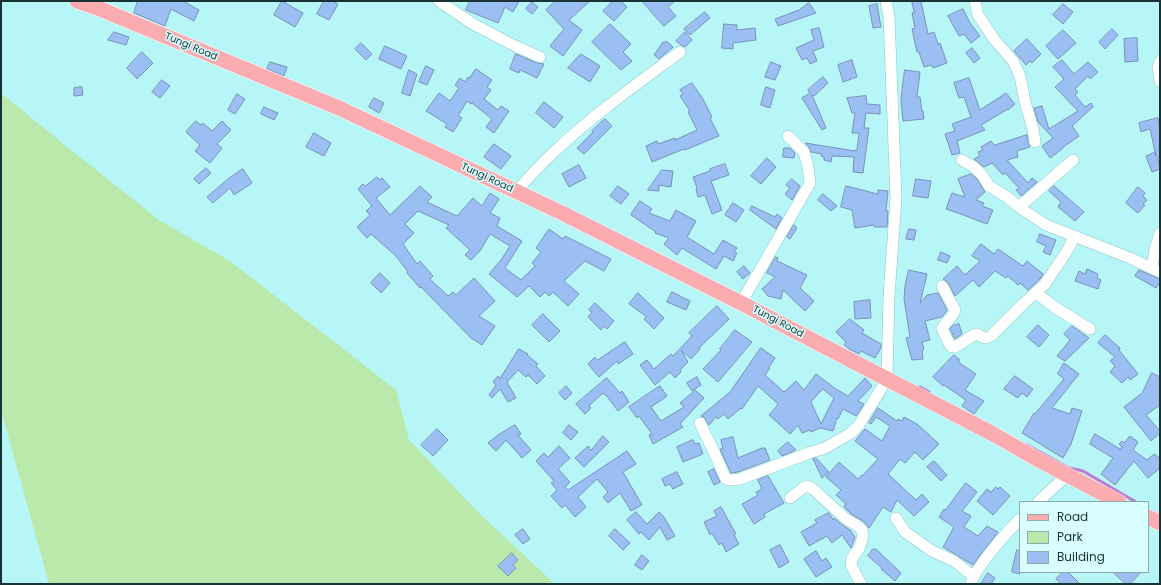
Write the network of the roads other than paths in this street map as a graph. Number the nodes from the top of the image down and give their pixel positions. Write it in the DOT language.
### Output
graph roads {
  1 [pos="76,1"];
  2 [pos="439,1"];
  3 [pos="886,1"];
  4 [pos="975,1"];
  5 [pos="680,52"];
  6 [pos="540,57"];
  7 [pos="1159,65"];
  8 [pos="1160,81"];
  9 [pos="788,136"];
  10 [pos="1035,142"];
  11 [pos="962,160"];
  12 [pos="1074,160"];
  13 [pos="516,192"];
  14 [pos="1019,208"];
  15 [pos="1160,233"];
  16 [pos="1075,236"];
  17 [pos="1156,270"];
  18 [pos="942,286"];
  19 [pos="1036,293"];
  20 [pos="741,303"];
  21 [pos="1090,329"];
  22 [pos="887,379"];
  23 [pos="700,423"];
  24 [pos="1067,475"];
  25 [pos="790,498"];
  26 [pos="1039,501"];
  27 [pos="1117,501"];
  28 [pos="896,518"];
  29 [pos="1149,518"];
  30 [pos="1019,521"];
  31 [pos="1160,523"];
  32 [pos="972,580"];
  33 [pos="861,584"];
  1 -- 13 [label="main road, Tungi Road"];
  2 -- 6 [label="street"];
  3 -- 22 [label="street"];
  4 -- 10 [label="street"];
  5 -- 13 [label="street"];
  7 -- 8 [label="street"];
  9 -- 20 [label="street"];
  11 -- 14 [label="street"];
  12 -- 14 [label="street"];
  13 -- 20 [label="main road, Tungi Road"];
  14 -- 16 [label="street"];
  15 -- 17 [label="street"];
  16 -- 17 [label="street"];
  16 -- 19 [label="street"];
  18 -- 19 [label="street"];
  19 -- 21 [label="street"];
  20 -- 22 [label="main road, Tungi Road"];
  22 -- 23 [label="street"];
  22 -- 24 [label="main road, Tungi Road"];
  24 -- 26 [label="street"];
  24 -- 27 [label="main road, Tungi Road"];
  25 -- 33 [label="street"];
  28 -- 32 [label="street"];
  29 -- 31 [label="main road"];
  30 -- 32 [label="street"];
}
